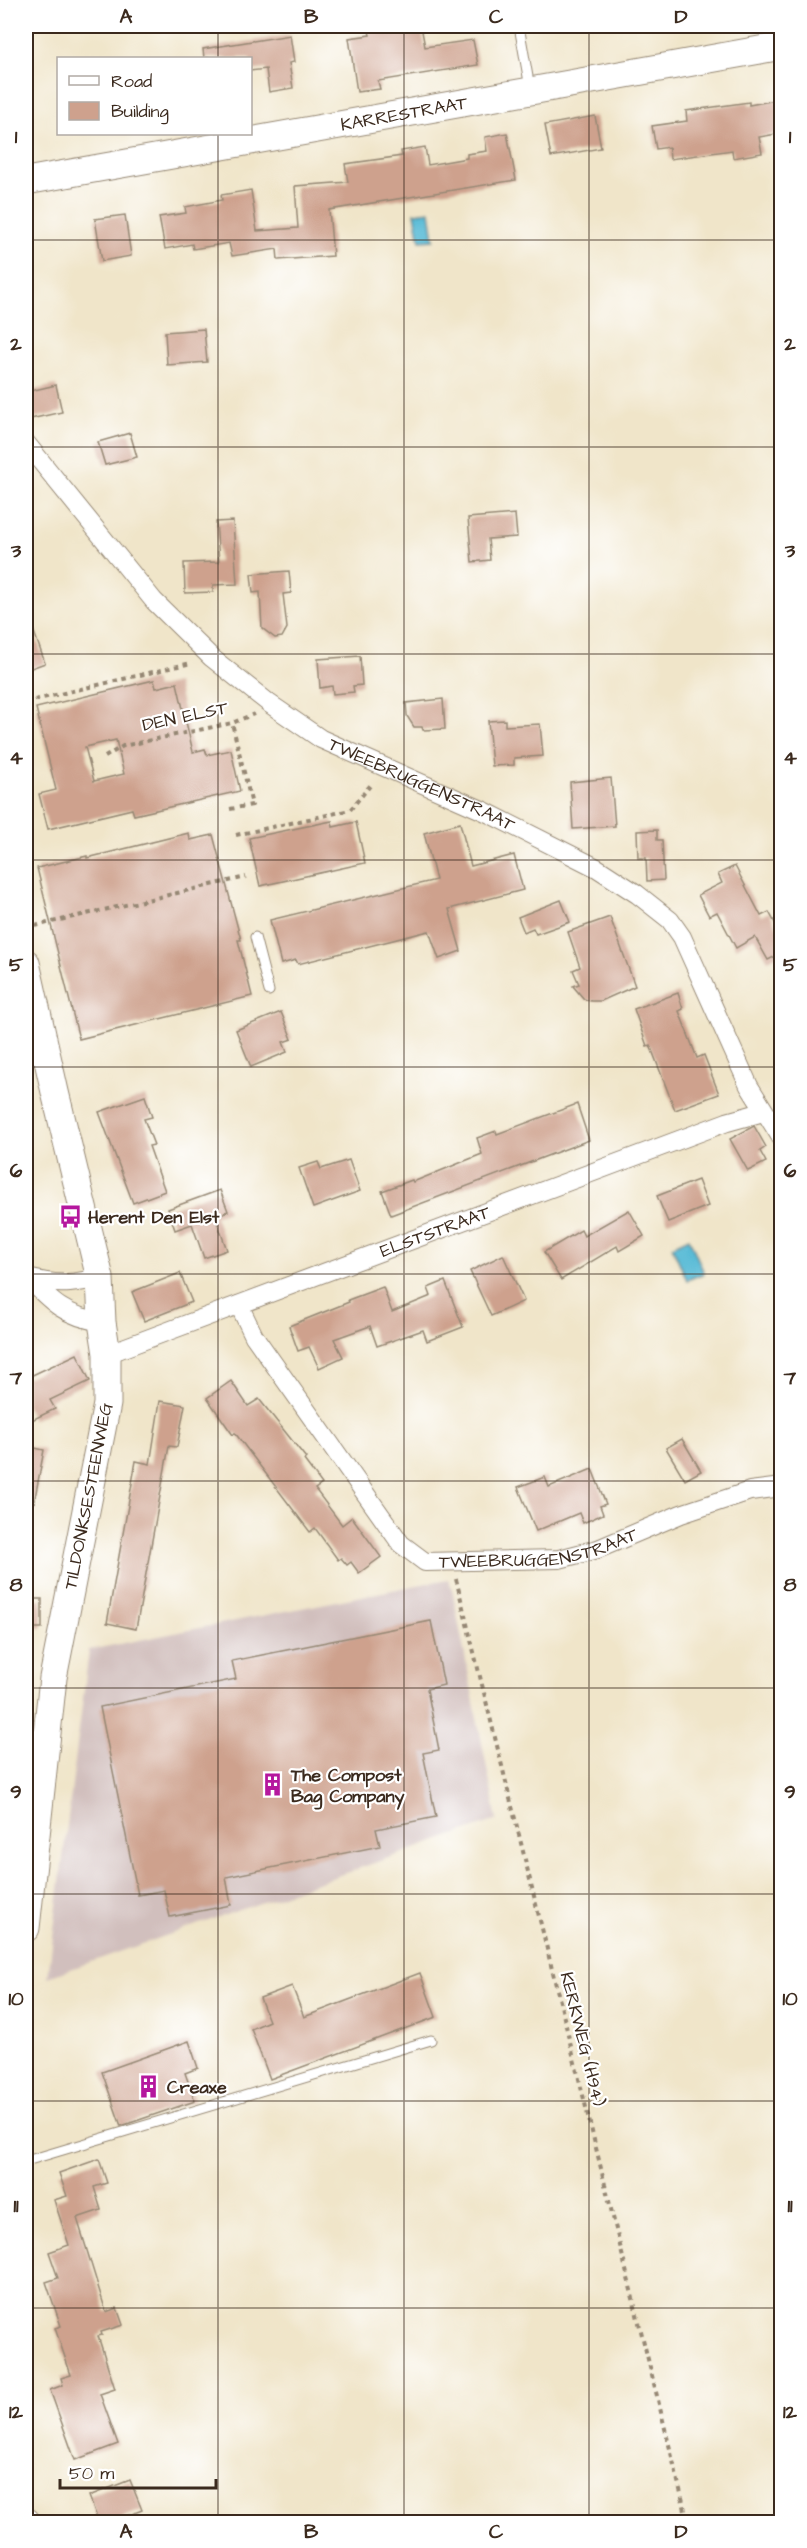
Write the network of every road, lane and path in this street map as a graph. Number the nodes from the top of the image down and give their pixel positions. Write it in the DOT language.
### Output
graph roads {
  1 [pos="519,26"];
  2 [pos="782,46"];
  3 [pos="530,91"];
  4 [pos="26,181"];
  5 [pos="26,443"];
  6 [pos="212,658"];
  7 [pos="26,702"];
  8 [pos="270,704"];
  9 [pos="232,723"];
  10 [pos="105,757"];
  11 [pos="385,767"];
  12 [pos="231,809"];
  13 [pos="236,835"];
  14 [pos="246,877"];
  15 [pos="26,928"];
  16 [pos="255,937"];
  17 [pos="26,963"];
  18 [pos="29,991"];
  19 [pos="268,991"];
  20 [pos="36,1058"];
  21 [pos="763,1112"];
  22 [pos="782,1138"];
  23 [pos="26,1277"];
  24 [pos="100,1278"];
  25 [pos="238,1305"];
  26 [pos="102,1322"];
  27 [pos="107,1354"];
  28 [pos="782,1487"];
  29 [pos="452,1561"];
  30 [pos="26,1928"];
  31 [pos="431,2040"];
  32 [pos="26,2161"];
  33 [pos="688,2523"];
  1 -- 3 [label="lane"];
  2 -- 3 [label="street, KARRESTRAAT"];
  3 -- 4 [label="street, KARRESTRAAT"];
  5 -- 6 [label="street, TWEEBRUGGENSTRAAT"];
  6 -- 7 [label="path"];
  6 -- 8 [label="street, TWEEBRUGGENSTRAAT"];
  8 -- 9 [label="path, DEN ELST"];
  8 -- 11 [label="street, TWEEBRUGGENSTRAAT"];
  9 -- 10 [label="path, DEN ELST"];
  9 -- 12 [label="path"];
  11 -- 13 [label="path"];
  11 -- 21 [label="street, TWEEBRUGGENSTRAAT"];
  14 -- 15 [label="path"];
  16 -- 19 [label="lane"];
  17 -- 18 [label="street, TILDONKSESTEENWEG"];
  18 -- 20 [label="street, TILDONKSESTEENWEG"];
  20 -- 24 [label="street, TILDONKSESTEENWEG"];
  21 -- 22 [label="street, TWEEBRUGGENSTRAAT"];
  21 -- 25 [label="street, ELSTSTRAAT"];
  23 -- 24 [label="street"];
  23 -- 26 [label="street"];
  24 -- 26 [label="street, TILDONKSESTEENWEG"];
  25 -- 27 [label="street, ELSTSTRAAT"];
  25 -- 29 [label="street, TWEEBRUGGENSTRAAT"];
  26 -- 27 [label="street, TILDONKSESTEENWEG"];
  27 -- 30 [label="street, TILDONKSESTEENWEG"];
  28 -- 29 [label="street, TWEEBRUGGENSTRAAT"];
  29 -- 33 [label="path, KERKWEG (H94)"];
  31 -- 32 [label="lane"];
}
